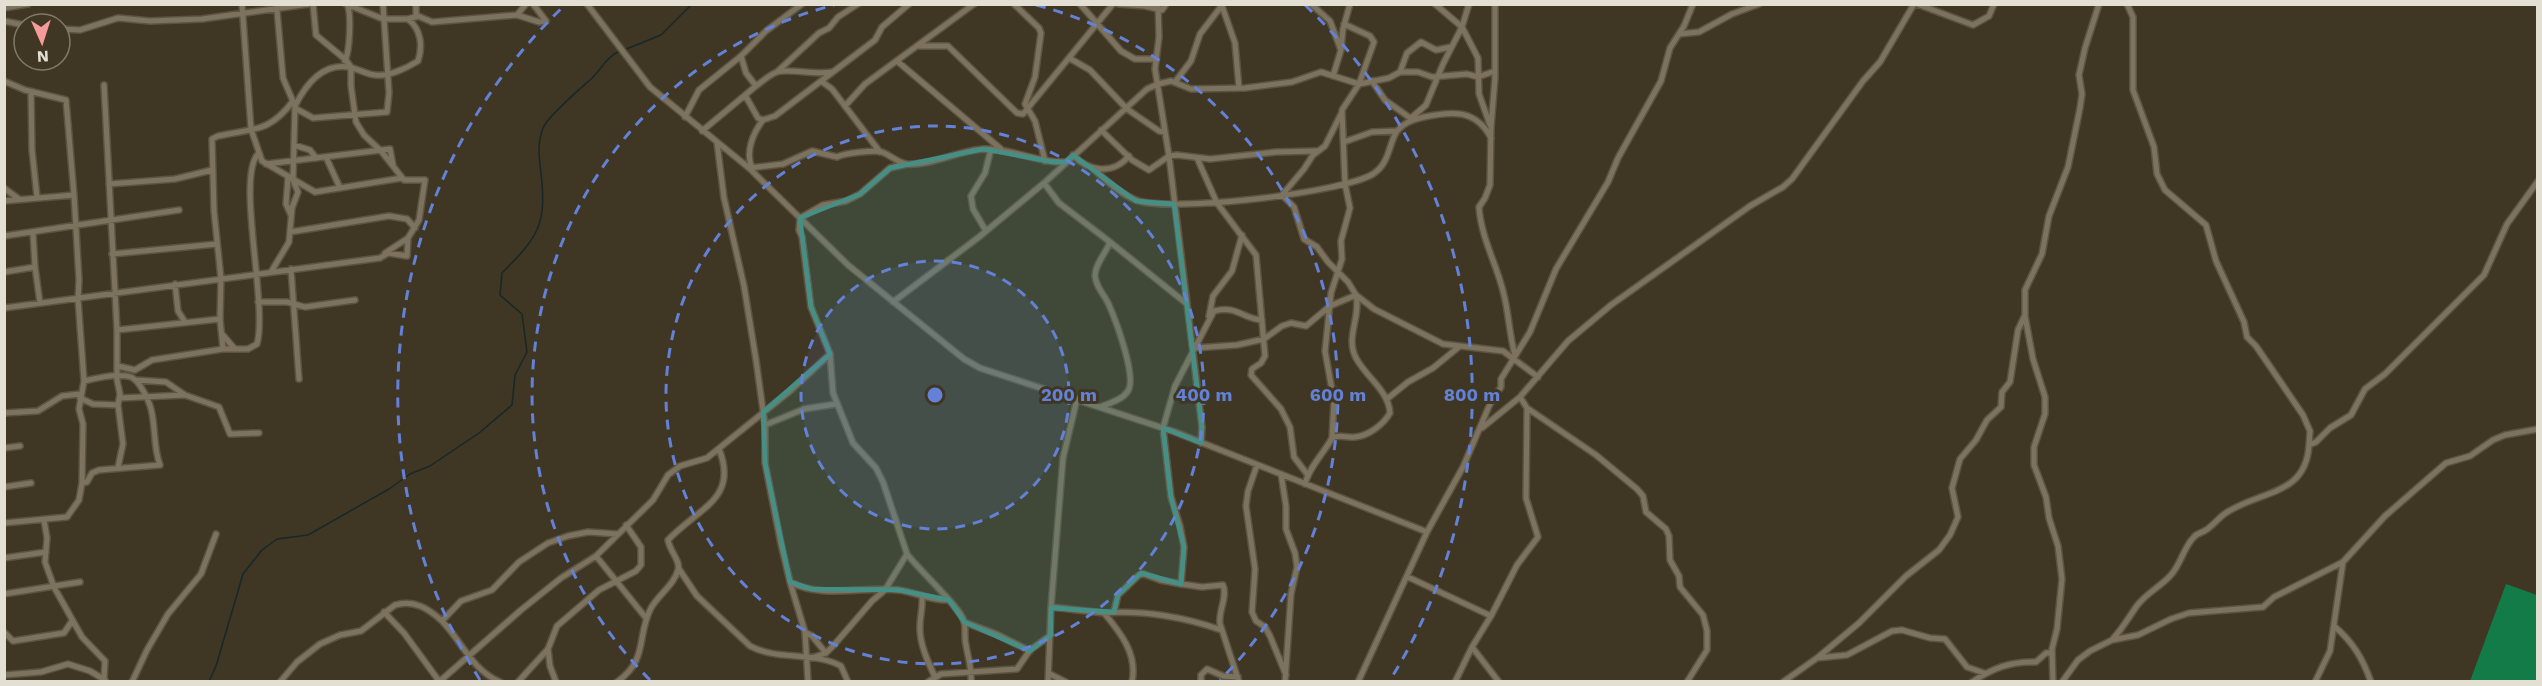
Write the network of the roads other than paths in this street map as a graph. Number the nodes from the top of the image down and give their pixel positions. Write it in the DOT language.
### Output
graph roads {
  1 [pos="28,4"];
  2 [pos="242,4"];
  3 [pos="311,4"];
  4 [pos="384,4"];
  5 [pos="416,4"];
  6 [pos="526,4"];
  7 [pos="533,4"];
  8 [pos="587,4"];
  9 [pos="802,4"];
  10 [pos="858,4"];
  11 [pos="909,4"];
  12 [pos="974,4"];
  13 [pos="1014,4"];
  14 [pos="1080,4"];
  15 [pos="1113,4"];
  16 [pos="1119,4"];
  17 [pos="1166,4"];
  18 [pos="1311,4"];
  19 [pos="1350,4"];
  20 [pos="1436,4"];
  21 [pos="1469,4"];
  22 [pos="1495,4"];
  23 [pos="1693,4"];
  24 [pos="1759,4"];
  25 [pos="1915,4"];
  26 [pos="1994,4"];
  27 [pos="2099,4"];
  28 [pos="2127,4"];
  29 [pos="347,5"];
  30 [pos="1222,5"];
  31 [pos="1158,7"];
  32 [pos="4,8"];
  33 [pos="267,8"];
  34 [pos="278,10"];
  35 [pos="242,15"];
  36 [pos="516,15"];
  37 [pos="416,17"];
  38 [pos="383,19"];
  39 [pos="408,19"];
  40 [pos="1344,24"];
  41 [pos="1097,25"];
  42 [pos="1462,27"];
  43 [pos="72,30"];
  44 [pos="1679,34"];
  45 [pos="917,46"];
  46 [pos="1451,47"];
  47 [pos="1341,50"];
  48 [pos="741,56"];
  49 [pos="1069,57"];
  50 [pos="1154,59"];
  51 [pos="346,60"];
  52 [pos="897,61"];
  53 [pos="339,66"];
  54 [pos="351,68"];
  55 [pos="833,71"];
  56 [pos="1495,71"];
  57 [pos="777,72"];
  58 [pos="1400,72"];
  59 [pos="386,73"];
  60 [pos="1333,76"];
  61 [pos="1478,77"];
  62 [pos="1438,78"];
  63 [pos="821,81"];
  64 [pos="1372,81"];
  65 [pos="5,82"];
  66 [pos="1175,82"];
  67 [pos="1158,84"];
  68 [pos="1359,84"];
  69 [pos="104,85"];
  70 [pos="756,86"];
  71 [pos="1239,88"];
  72 [pos="31,92"];
  73 [pos="745,95"];
  74 [pos="294,105"];
  75 [pos="845,106"];
  76 [pos="1028,108"];
  77 [pos="1127,109"];
  78 [pos="1342,110"];
  79 [pos="354,116"];
  80 [pos="685,117"];
  81 [pos="1412,119"];
  82 [pos="763,120"];
  83 [pos="1491,127"];
  84 [pos="250,129"];
  85 [pos="1101,130"];
  86 [pos="702,131"];
  87 [pos="1397,131"];
  88 [pos="1165,132"];
  89 [pos="1491,138"];
  90 [pos="1344,142"];
  91 [pos="717,143"];
  92 [pos="294,145"];
  93 [pos="991,149"];
  94 [pos="1003,150"];
  95 [pos="381,151"];
  96 [pos="1317,151"];
  97 [pos="880,152"];
  98 [pos="258,154"];
  99 [pos="1073,155"];
  100 [pos="1129,156"];
  101 [pos="1169,156"];
  102 [pos="326,157"];
  103 [pos="316,158"];
  104 [pos="1197,158"];
  105 [pos="294,160"];
  106 [pos="1045,161"];
  107 [pos="1065,162"];
  108 [pos="266,164"];
  109 [pos="908,164"];
  110 [pos="393,165"];
  111 [pos="751,168"];
  112 [pos="1092,168"];
  113 [pos="212,170"];
  114 [pos="291,178"];
  115 [pos="402,178"];
  116 [pos="2538,181"];
  117 [pos="1044,183"];
  118 [pos="109,184"];
  119 [pos="1345,184"];
  120 [pos="4,188"];
  121 [pos="340,188"];
  122 [pos="74,195"];
  123 [pos="1282,195"];
  124 [pos="37,197"];
  125 [pos="19,199"];
  126 [pos="4,201"];
  127 [pos="1217,203"];
  128 [pos="1174,204"];
  129 [pos="179,210"];
  130 [pos="291,214"];
  131 [pos="800,218"];
  132 [pos="111,220"];
  133 [pos="75,225"];
  134 [pos="415,228"];
  135 [pos="986,231"];
  136 [pos="290,232"];
  137 [pos="33,233"];
  138 [pos="1242,234"];
  139 [pos="4,236"];
  140 [pos="408,238"];
  141 [pos="1110,242"];
  142 [pos="217,244"];
  143 [pos="112,254"];
  144 [pos="380,258"];
  145 [pos="35,267"];
  146 [pos="291,269"];
  147 [pos="1339,271"];
  148 [pos="4,272"];
  149 [pos="271,272"];
  150 [pos="256,274"];
  151 [pos="221,279"];
  152 [pos="175,284"];
  153 [pos="115,293"];
  154 [pos="1356,295"];
  155 [pos="78,299"];
  156 [pos="355,300"];
  157 [pos="258,302"];
  158 [pos="893,302"];
  159 [pos="40,303"];
  160 [pos="293,303"];
  161 [pos="1187,304"];
  162 [pos="1330,306"];
  163 [pos="4,308"];
  164 [pos="2025,316"];
  165 [pos="1209,317"];
  166 [pos="220,319"];
  167 [pos="1262,320"];
  168 [pos="185,322"];
  169 [pos="117,330"];
  170 [pos="221,332"];
  171 [pos="1264,339"];
  172 [pos="1460,346"];
  173 [pos="223,349"];
  174 [pos="236,349"];
  175 [pos="1194,350"];
  176 [pos="830,354"];
  177 [pos="1514,356"];
  178 [pos="118,366"];
  179 [pos="117,376"];
  180 [pos="1538,377"];
  181 [pos="299,379"];
  182 [pos="136,380"];
  183 [pos="84,381"];
  184 [pos="185,394"];
  185 [pos="80,396"];
  186 [pos="145,397"];
  187 [pos="1520,397"];
  188 [pos="120,398"];
  189 [pos="1077,399"];
  190 [pos="1387,399"];
  191 [pos="836,404"];
  192 [pos="118,405"];
  193 [pos="1100,407"];
  194 [pos="1527,408"];
  195 [pos="763,412"];
  196 [pos="4,413"];
  197 [pos="765,425"];
  198 [pos="1163,428"];
  199 [pos="2538,429"];
  200 [pos="1480,430"];
  201 [pos="259,433"];
  202 [pos="1332,438"];
  203 [pos="1201,442"];
  204 [pos="2309,445"];
  205 [pos="20,447"];
  206 [pos="4,448"];
  207 [pos="719,449"];
  208 [pos="1257,465"];
  209 [pos="118,467"];
  210 [pos="1281,474"];
  211 [pos="1307,474"];
  212 [pos="31,483"];
  213 [pos="82,483"];
  214 [pos="1305,484"];
  215 [pos="4,487"];
  216 [pos="44,520"];
  217 [pos="4,523"];
  218 [pos="626,525"];
  219 [pos="1427,532"];
  220 [pos="216,534"];
  221 [pos="618,534"];
  222 [pos="46,552"];
  223 [pos="907,554"];
  224 [pos="596,556"];
  225 [pos="4,558"];
  226 [pos="2343,562"];
  227 [pos="679,569"];
  228 [pos="1408,577"];
  229 [pos="618,581"];
  230 [pos="80,582"];
  231 [pos="790,582"];
  232 [pos="1181,584"];
  233 [pos="54,587"];
  234 [pos="885,590"];
  235 [pos="4,594"];
  236 [pos="922,597"];
  237 [pos="949,600"];
  238 [pos="1051,607"];
  239 [pos="384,612"];
  240 [pos="1114,612"];
  241 [pos="1104,613"];
  242 [pos="1491,616"];
  243 [pos="646,618"];
  244 [pos="72,621"];
  245 [pos="442,621"];
  246 [pos="964,622"];
  247 [pos="2334,626"];
  248 [pos="1221,630"];
  249 [pos="4,632"];
  250 [pos="805,632"];
  251 [pos="1051,635"];
  252 [pos="2112,640"];
  253 [pos="1472,647"];
  254 [pos="548,649"];
  255 [pos="1030,651"];
  256 [pos="826,652"];
  257 [pos="2052,653"];
  258 [pos="467,656"];
  259 [pos="808,658"];
  260 [pos="1817,658"];
  261 [pos="972,671"];
  262 [pos="1984,673"];
  263 [pos="1050,674"];
  264 [pos="4,675"];
  265 [pos="935,677"];
  266 [pos="1285,678"];
  267 [pos="1239,679"];
  268 [pos="105,680"];
  269 [pos="132,681"];
  270 [pos="280,681"];
  271 [pos="441,681"];
  272 [pos="500,681"];
  273 [pos="518,681"];
  274 [pos="556,681"];
  275 [pos="617,681"];
  276 [pos="808,681"];
  277 [pos="848,681"];
  278 [pos="928,681"];
  279 [pos="971,681"];
  280 [pos="1048,681"];
  281 [pos="1066,681"];
  282 [pos="1132,681"];
  283 [pos="1201,681"];
  284 [pos="1358,681"];
  285 [pos="1455,681"];
  286 [pos="1499,681"];
  287 [pos="1687,681"];
  288 [pos="1786,681"];
  289 [pos="1972,681"];
  290 [pos="2053,681"];
  291 [pos="2062,681"];
  292 [pos="2315,681"];
  293 [pos="2371,681"];
  1 -- 32 [label="street"];
  2 -- 35 [label="street"];
  3 -- 34 [label="street"];
  3 -- 51 [label="street"];
  4 -- 38 [label="street"];
  5 -- 37 [label="street"];
  6 -- 36 [label="street"];
  7 -- 36 [label="street"];
  8 -- 80 [label="street"];
  9 -- 48 [label="street"];
  10 -- 57 [label="street"];
  11 -- 55 [label="street"];
  12 -- 45 [label="street"];
  13 -- 76 [label="street"];
  14 -- 41 [label="street"];
  15 -- 41 [label="street"];
  16 -- 31 [label="street"];
  17 -- 31 [label="street"];
  18 -- 47 [label="street"];
  19 -- 40 [label="street"];
  20 -- 42 [label="street"];
  21 -- 42 [label="street"];
  22 -- 56 [label="street"];
  23 -- 44 [label="street"];
  24 -- 44 [label="street"];
  25 -- 26 [label="street"];
  25 -- 180 [label="street"];
  27 -- 164 [label="street"];
  28 -- 204 [label="street"];
  29 -- 38 [label="street"];
  29 -- 51 [label="street"];
  30 -- 66 [label="street"];
  30 -- 71 [label="street"];
  31 -- 50 [label="street"];
  33 -- 34 [label="street"];
  33 -- 35 [label="street"];
  34 -- 74 [label="street"];
  35 -- 43 [label="street"];
  35 -- 84 [label="street"];
  36 -- 37 [label="street"];
  37 -- 39 [label="street"];
  38 -- 39 [label="street"];
  38 -- 59 [label="street"];
  39 -- 59 [label="street"];
  40 -- 47 [label="street"];
  40 -- 68 [label="street"];
  41 -- 49 [label="street"];
  41 -- 50 [label="street"];
  42 -- 46 [label="street"];
  42 -- 61 [label="street"];
  44 -- 177 [label="street"];
  45 -- 52 [label="street"];
  45 -- 76 [label="street"];
  46 -- 58 [label="street"];
  46 -- 62 [label="street"];
  47 -- 60 [label="street"];
  48 -- 70 [label="street"];
  48 -- 80 [label="street"];
  49 -- 76 [label="street"];
  49 -- 77 [label="street"];
  50 -- 67 [label="street"];
  51 -- 53 [label="street"];
  51 -- 54 [label="street"];
  52 -- 75 [label="street"];
  52 -- 94 [label="street"];
  53 -- 54 [label="street"];
  53 -- 74 [label="street"];
  54 -- 59 [label="street"];
  54 -- 79 [label="street"];
  55 -- 57 [label="street"];
  55 -- 63 [label="street"];
  56 -- 61 [label="street"];
  56 -- 83 [label="street"];
  57 -- 70 [label="street"];
  58 -- 62 [label="street"];
  58 -- 64 [label="street"];
  59 -- 79 [label="street"];
  60 -- 68 [label="street"];
  60 -- 71 [label="street"];
  61 -- 62 [label="street"];
  61 -- 83 [label="street"];
  62 -- 81 [label="street"];
  63 -- 75 [label="street"];
  63 -- 82 [label="street"];
  64 -- 68 [label="street"];
  64 -- 81 [label="street"];
  65 -- 72 [label="street"];
  66 -- 67 [label="street"];
  66 -- 71 [label="street"];
  67 -- 77 [label="street"];
  67 -- 88 [label="street"];
  68 -- 78 [label="street"];
  69 -- 118 [label="street"];
  70 -- 73 [label="street"];
  72 -- 122 [label="street"];
  72 -- 124 [label="street"];
  73 -- 82 [label="street"];
  73 -- 86 [label="street"];
  74 -- 79 [label="street"];
  74 -- 84 [label="street"];
  74 -- 92 [label="street"];
  75 -- 97 [label="street"];
  76 -- 106 [label="street"];
  77 -- 85 [label="street"];
  77 -- 88 [label="street"];
  78 -- 90 [label="street"];
  78 -- 96 [label="street"];
  79 -- 95 [label="street"];
  80 -- 86 [label="street"];
  81 -- 87 [label="street"];
  81 -- 89 [label="street"];
  82 -- 111 [label="street"];
  83 -- 89 [label="street"];
  84 -- 98 [label="street"];
  84 -- 113 [label="street"];
  85 -- 99 [label="street"];
  85 -- 100 [label="street"];
  86 -- 91 [label="street"];
  87 -- 90 [label="street"];
  87 -- 119 [label="street"];
  88 -- 101 [label="street"];
  89 -- 177 [label="street"];
  90 -- 119 [label="street"];
  91 -- 111 [label="street"];
  91 -- 195 [label="street"];
  92 -- 103 [label="street"];
  92 -- 105 [label="street"];
  93 -- 94 [label="street"];
  93 -- 109 [label="street"];
  93 -- 135 [label="street"];
  94 -- 106 [label="street"];
  95 -- 102 [label="street"];
  95 -- 110 [label="street"];
  95 -- 110 [label="street"];
  96 -- 104 [label="street"];
  96 -- 123 [label="street"];
  97 -- 109 [label="street"];
  97 -- 111 [label="street"];
  98 -- 108 [label="street"];
  98 -- 150 [label="street"];
  99 -- 107 [label="street"];
  99 -- 112 [label="street"];
  100 -- 101 [label="street"];
  100 -- 112 [label="street"];
  101 -- 104 [label="street"];
  101 -- 128 [label="street"];
  102 -- 103 [label="street"];
  102 -- 121 [label="street"];
  103 -- 105 [label="street"];
  104 -- 127 [label="street"];
  105 -- 108 [label="street"];
  105 -- 114 [label="street"];
  106 -- 107 [label="street"];
  107 -- 117 [label="street"];
  108 -- 114 [label="street"];
  109 -- 131 [label="street"];
  110 -- 115 [label="street"];
  111 -- 131 [label="street"];
  112 -- 128 [label="street"];
  113 -- 118 [label="street"];
  113 -- 142 [label="street"];
  114 -- 121 [label="street"];
  114 -- 130 [label="street"];
  114 -- 130 [label="street"];
  115 -- 121 [label="street"];
  115 -- 134 [label="street"];
  116 -- 204 [label="street"];
  117 -- 135 [label="street"];
  117 -- 141 [label="street"];
  118 -- 132 [label="street"];
  119 -- 123 [label="street"];
  119 -- 147 [label="street"];
  120 -- 125 [label="street"];
  122 -- 124 [label="street"];
  122 -- 133 [label="street"];
  123 -- 127 [label="street"];
  123 -- 147 [label="street"];
  124 -- 125 [label="street"];
  125 -- 126 [label="street"];
  127 -- 128 [label="street"];
  127 -- 138 [label="street"];
  128 -- 161 [label="street"];
  129 -- 132 [label="street"];
  130 -- 136 [label="street"];
  131 -- 158 [label="street"];
  131 -- 176 [label="street"];
  132 -- 133 [label="street"];
  132 -- 143 [label="street"];
  133 -- 137 [label="street"];
  133 -- 155 [label="street"];
  134 -- 136 [label="street"];
  134 -- 140 [label="street"];
  135 -- 158 [label="street"];
  136 -- 149 [label="street"];
  137 -- 139 [label="street"];
  137 -- 145 [label="street"];
  138 -- 165 [label="street"];
  138 -- 167 [label="street"];
  140 -- 144 [label="street"];
  140 -- 144 [label="street"];
  141 -- 161 [label="street"];
  141 -- 193 [label="street"];
  142 -- 143 [label="street"];
  142 -- 151 [label="street"];
  143 -- 153 [label="street"];
  144 -- 146 [label="street"];
  145 -- 148 [label="street"];
  145 -- 159 [label="street"];
  146 -- 149 [label="street"];
  146 -- 160 [label="street"];
  147 -- 154 [label="street"];
  147 -- 162 [label="street"];
  149 -- 150 [label="street"];
  150 -- 151 [label="street"];
  150 -- 157 [label="street"];
  151 -- 152 [label="street"];
  151 -- 166 [label="street"];
  152 -- 153 [label="street"];
  152 -- 168 [label="street"];
  153 -- 155 [label="street"];
  153 -- 169 [label="street"];
  154 -- 162 [label="street"];
  154 -- 172 [label="street"];
  154 -- 190 [label="street"];
  155 -- 159 [label="street"];
  155 -- 183 [label="street"];
  156 -- 160 [label="street"];
  157 -- 160 [label="street"];
  157 -- 174 [label="street"];
  158 -- 189 [label="street"];
  159 -- 163 [label="street"];
  160 -- 181 [label="street"];
  161 -- 175 [label="street"];
  162 -- 171 [label="street"];
  162 -- 202 [label="street"];
  164 -- 257 [label="street"];
  164 -- 260 [label="street"];
  165 -- 167 [label="street"];
  165 -- 175 [label="street"];
  166 -- 168 [label="street"];
  166 -- 170 [label="street"];
  167 -- 171 [label="street"];
  168 -- 169 [label="street"];
  169 -- 178 [label="street"];
  170 -- 173 [label="street"];
  170 -- 174 [label="street"];
  171 -- 175 [label="street"];
  171 -- 211 [label="street"];
  172 -- 177 [label="street"];
  172 -- 190 [label="street"];
  173 -- 174 [label="street"];
  173 -- 178 [label="street"];
  175 -- 198 [label="street"];
  175 -- 203 [label="street"];
  176 -- 191 [label="street"];
  176 -- 195 [label="street"];
  177 -- 180 [label="street"];
  177 -- 200 [label="street"];
  178 -- 179 [label="street"];
  179 -- 182 [label="street"];
  179 -- 183 [label="street"];
  179 -- 188 [label="street"];
  180 -- 187 [label="street"];
  182 -- 184 [label="street"];
  182 -- 186 [label="street"];
  183 -- 185 [label="street"];
  184 -- 186 [label="street"];
  184 -- 201 [label="street"];
  185 -- 192 [label="street"];
  185 -- 196 [label="street"];
  185 -- 213 [label="street"];
  186 -- 188 [label="street"];
  186 -- 209 [label="street"];
  187 -- 194 [label="street"];
  187 -- 200 [label="street"];
  188 -- 192 [label="street"];
  189 -- 193 [label="street"];
  189 -- 238 [label="street"];
  190 -- 202 [label="street"];
  191 -- 197 [label="street"];
  191 -- 223 [label="street"];
  192 -- 209 [label="street"];
  193 -- 198 [label="street"];
  194 -- 242 [label="street"];
  194 -- 287 [label="street"];
  195 -- 197 [label="street"];
  195 -- 207 [label="street"];
  197 -- 231 [label="street"];
  198 -- 203 [label="street"];
  198 -- 232 [label="street"];
  199 -- 226 [label="street"];
  200 -- 219 [label="street"];
  202 -- 211 [label="street"];
  203 -- 208 [label="street"];
  204 -- 252 [label="street"];
  205 -- 206 [label="street"];
  207 -- 218 [label="street"];
  207 -- 227 [label="street"];
  208 -- 210 [label="street"];
  208 -- 266 [label="street"];
  209 -- 213 [label="street"];
  210 -- 214 [label="street"];
  210 -- 266 [label="street"];
  211 -- 214 [label="street"];
  212 -- 215 [label="street"];
  213 -- 216 [label="street"];
  214 -- 219 [label="street"];
  216 -- 217 [label="street"];
  216 -- 222 [label="street"];
  218 -- 221 [label="street"];
  218 -- 229 [label="street"];
  219 -- 228 [label="street"];
  220 -- 269 [label="street"];
  221 -- 224 [label="street"];
  221 -- 245 [label="street"];
  222 -- 225 [label="street"];
  222 -- 233 [label="street"];
  223 -- 234 [label="street"];
  223 -- 237 [label="street"];
  224 -- 229 [label="street"];
  224 -- 258 [label="street"];
  226 -- 247 [label="street"];
  226 -- 252 [label="street"];
  227 -- 243 [label="street"];
  227 -- 259 [label="street"];
  228 -- 242 [label="street"];
  228 -- 284 [label="street"];
  229 -- 243 [label="street"];
  229 -- 254 [label="street"];
  230 -- 233 [label="street"];
  231 -- 234 [label="street"];
  231 -- 250 [label="street"];
  232 -- 240 [label="street"];
  232 -- 248 [label="street"];
  233 -- 235 [label="street"];
  233 -- 244 [label="street"];
  234 -- 236 [label="street"];
  234 -- 256 [label="street"];
  236 -- 237 [label="street"];
  236 -- 265 [label="street"];
  237 -- 246 [label="street"];
  238 -- 241 [label="street"];
  238 -- 251 [label="street"];
  239 -- 245 [label="street"];
  239 -- 270 [label="street"];
  239 -- 271 [label="street"];
  240 -- 241 [label="street"];
  240 -- 248 [label="street"];
  241 -- 282 [label="street"];
  242 -- 253 [label="street"];
  243 -- 275 [label="street"];
  244 -- 249 [label="street"];
  244 -- 268 [label="street"];
  245 -- 258 [label="street"];
  246 -- 255 [label="street"];
  246 -- 261 [label="street"];
  247 -- 292 [label="street"];
  247 -- 293 [label="street"];
  248 -- 267 [label="street"];
  250 -- 256 [label="street"];
  250 -- 259 [label="street"];
  251 -- 255 [label="street"];
  251 -- 263 [label="street"];
  252 -- 291 [label="street"];
  253 -- 285 [label="street"];
  253 -- 286 [label="street"];
  254 -- 273 [label="street"];
  254 -- 274 [label="street"];
  255 -- 261 [label="street"];
  256 -- 259 [label="street"];
  257 -- 262 [label="street"];
  257 -- 290 [label="street"];
  258 -- 271 [label="street"];
  258 -- 272 [label="street"];
  259 -- 276 [label="street"];
  259 -- 277 [label="street"];
  260 -- 262 [label="street"];
  260 -- 288 [label="street"];
  261 -- 265 [label="street"];
  261 -- 279 [label="street"];
  262 -- 289 [label="street"];
  263 -- 280 [label="street"];
  263 -- 281 [label="street"];
  264 -- 268 [label="street"];
  265 -- 278 [label="street"];
  267 -- 283 [label="street"];
}
